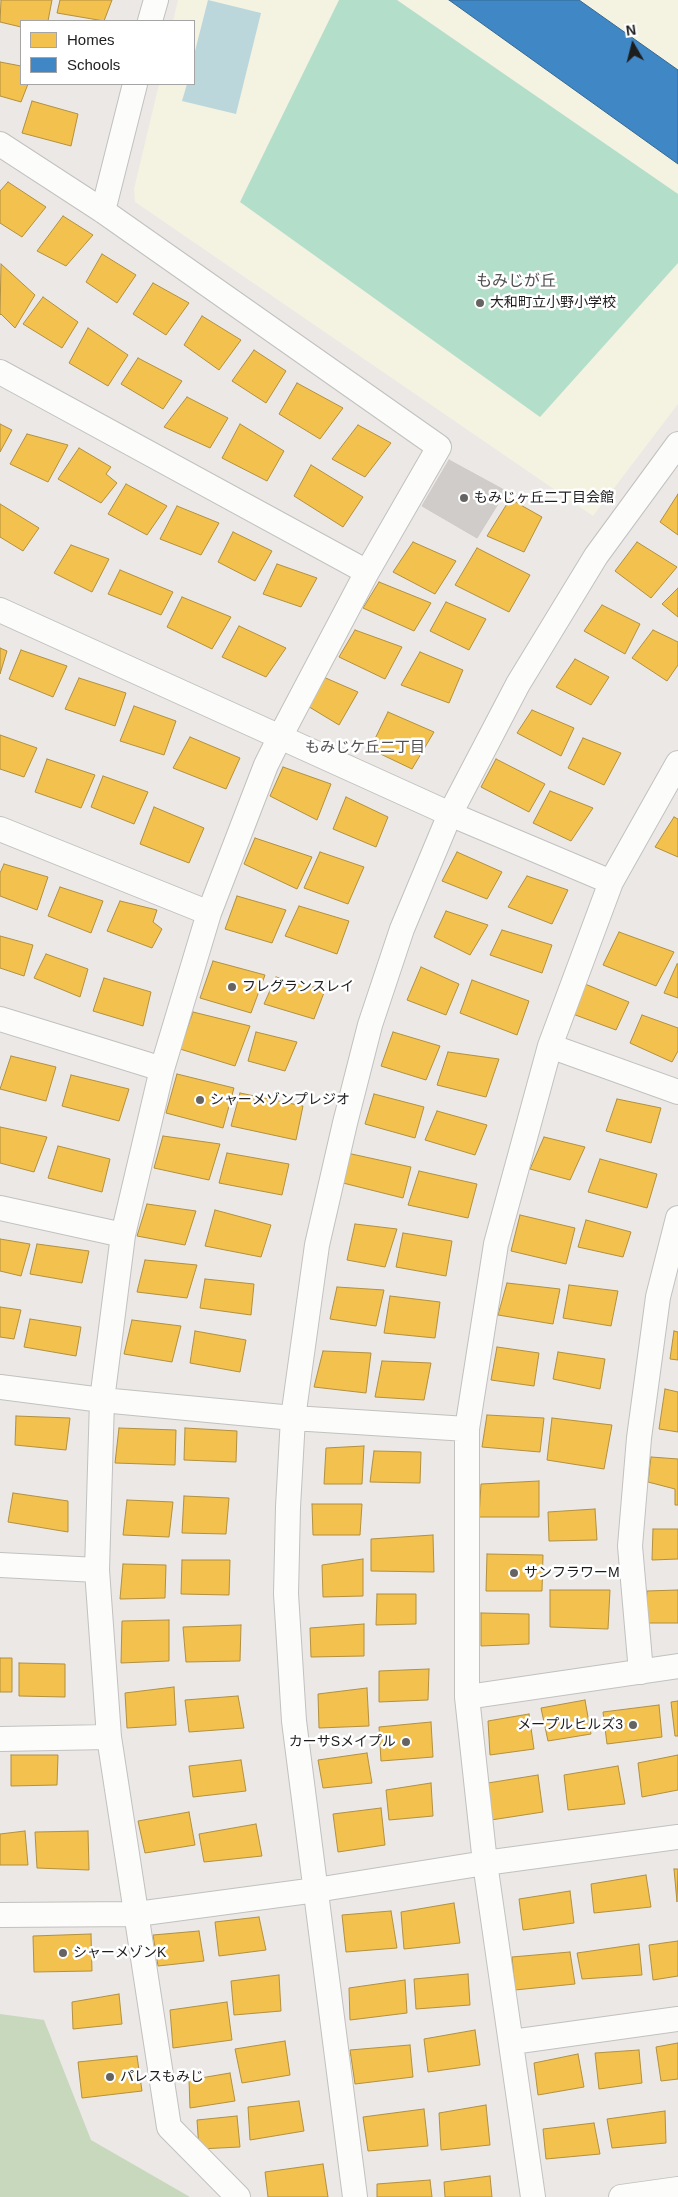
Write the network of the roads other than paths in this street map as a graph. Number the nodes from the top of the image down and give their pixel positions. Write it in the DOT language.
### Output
graph roads {
  1 [pos="156,0"];
  2 [pos="150,20"];
  3 [pos="135,85"];
  4 [pos="0,144"];
  5 [pos="103,210"];
  6 [pos="0,372"];
  7 [pos="678,444"];
  8 [pos="367,572"];
  9 [pos="0,610"];
  10 [pos="280,737"];
  11 [pos="678,764"];
  12 [pos="450,814"];
  13 [pos="0,829"];
  14 [pos="610,882"];
  15 [pos="209,913"];
  16 [pos="0,1019"];
  17 [pos="550,1046"];
  18 [pos="162,1069"];
  19 [pos="678,1092"];
  20 [pos="0,1208"];
  21 [pos="678,1218"];
  22 [pos="123,1235"];
  23 [pos="0,1387"];
  24 [pos="102,1400"];
  25 [pos="293,1418"];
  26 [pos="467,1429"];
  27 [pos="0,1565"];
  28 [pos="97,1570"];
  29 [pos="678,1666"];
  30 [pos="641,1672"];
  31 [pos="467,1697"];
  32 [pos="109,1737"];
  33 [pos="0,1739"];
  34 [pos="678,1837"];
  35 [pos="485,1863"];
  36 [pos="316,1890"];
  37 [pos="137,1914"];
  38 [pos="0,1915"];
  39 [pos="678,2019"];
  40 [pos="512,2042"];
  41 [pos="678,2189"];
  42 [pos="238,2197"];
  43 [pos="355,2197"];
  44 [pos="533,2197"];
  45 [pos="621,2197"];
  1 -- 2 [label="street"];
  3 -- 5 [label="street"];
  4 -- 5 [label="street"];
  5 -- 8 [label="street"];
  6 -- 8 [label="street"];
  7 -- 12 [label="street"];
  8 -- 10 [label="street"];
  9 -- 10 [label="street"];
  10 -- 12 [label="street"];
  10 -- 15 [label="street"];
  11 -- 14 [label="street"];
  12 -- 14 [label="street"];
  12 -- 25 [label="street"];
  13 -- 15 [label="street"];
  14 -- 17 [label="street"];
  15 -- 18 [label="street"];
  16 -- 18 [label="street"];
  17 -- 19 [label="street"];
  17 -- 26 [label="street"];
  18 -- 22 [label="street"];
  20 -- 22 [label="street"];
  21 -- 30 [label="street"];
  22 -- 24 [label="street"];
  23 -- 24 [label="street"];
  24 -- 25 [label="street"];
  24 -- 28 [label="street"];
  25 -- 26 [label="street"];
  25 -- 36 [label="street"];
  26 -- 31 [label="street"];
  27 -- 28 [label="street"];
  28 -- 32 [label="street"];
  29 -- 30 [label="street"];
  30 -- 31 [label="street"];
  31 -- 35 [label="street"];
  32 -- 33 [label="street"];
  32 -- 37 [label="street"];
  34 -- 35 [label="street"];
  35 -- 36 [label="street"];
  35 -- 40 [label="street"];
  36 -- 37 [label="street"];
  36 -- 43 [label="street"];
  37 -- 38 [label="street"];
  37 -- 42 [label="street"];
  39 -- 40 [label="street"];
  40 -- 44 [label="street"];
  41 -- 45 [label="street"];
}
